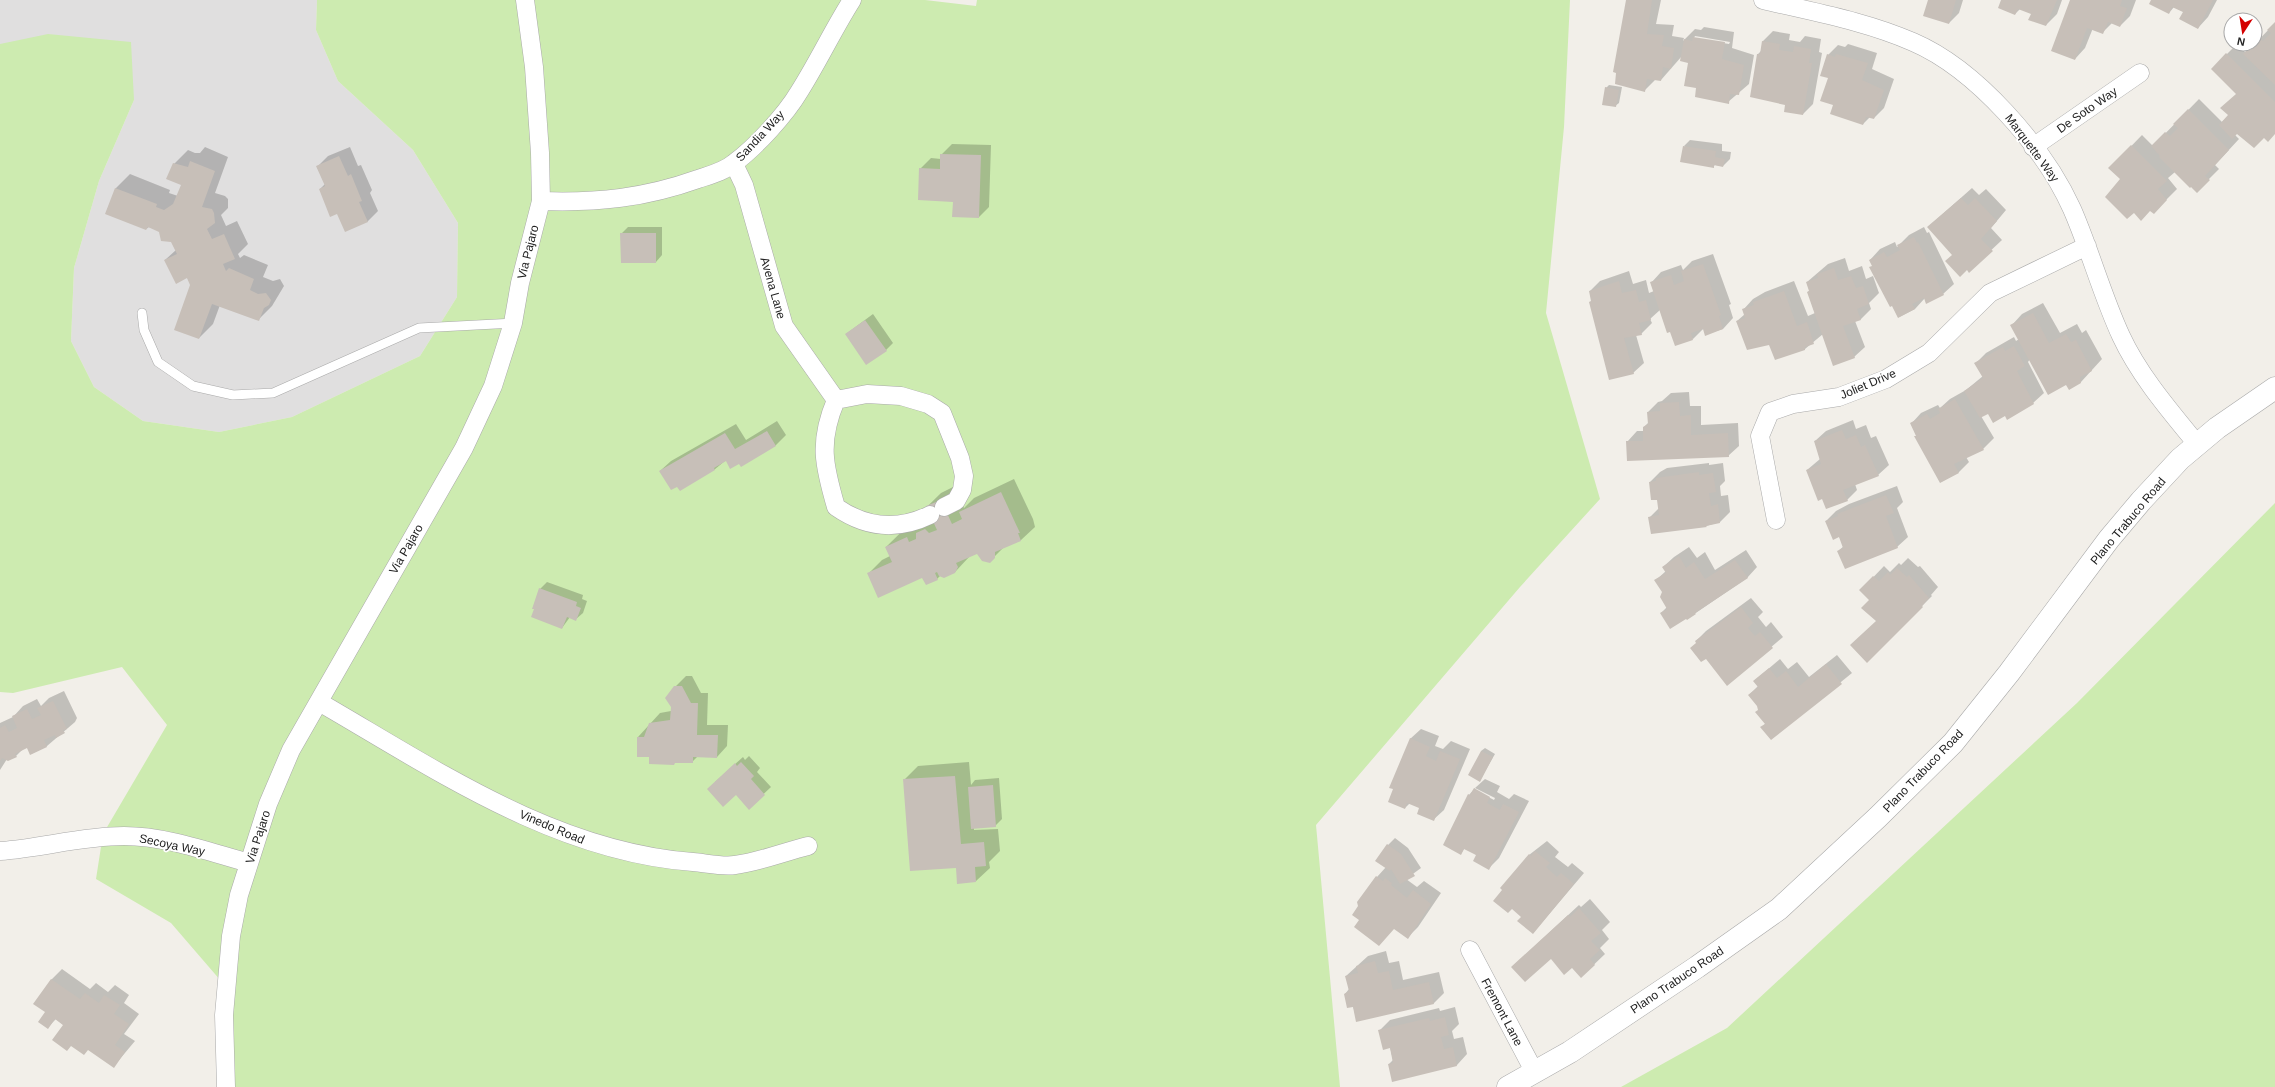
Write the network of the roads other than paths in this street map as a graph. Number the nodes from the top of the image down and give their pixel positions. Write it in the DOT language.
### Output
graph roads {
  1 [pos="525,0"];
  2 [pos="852,0"];
  3 [pos="1763,0"];
  4 [pos="2140,73"];
  5 [pos="2033,147"];
  6 [pos="734,164"];
  7 [pos="541,200"];
  8 [pos="2088,246"];
  9 [pos="142,313"];
  10 [pos="513,323"];
  11 [pos="2275,388"];
  12 [pos="836,400"];
  13 [pos="2197,444"];
  14 [pos="1776,520"];
  15 [pos="319,702"];
  16 [pos="808,846"];
  17 [pos="0,852"];
  18 [pos="249,863"];
  19 [pos="1470,950"];
  20 [pos="1535,1073"];
  21 [pos="226,1087"];
  22 [pos="1508,1087"];
  1 -- 7 [label="street, Via Pajaro"];
  2 -- 6 [label="street, Sandia Way"];
  3 -- 5 [label="street, Marquette Way"];
  4 -- 5 [label="street, De Soto Way"];
  5 -- 8 [label="street, Marquette Way"];
  6 -- 7 [label="street, Sandia Way"];
  6 -- 12 [label="street, Avena Lane"];
  7 -- 10 [label="street, Via Pajaro"];
  8 -- 13 [label="street, Marquette Way"];
  8 -- 14 [label="street, Joliet Drive"];
  9 -- 10 [label="lane"];
  10 -- 15 [label="street, Via Pajaro"];
  11 -- 13 [label="street, Plano Trabuco Road"];
  12 -- 12 [label="street"];
  13 -- 20 [label="street, Plano Trabuco Road"];
  15 -- 16 [label="street, Vinedo Road"];
  15 -- 18 [label="street, Via Pajaro"];
  17 -- 18 [label="street, Secoya Way"];
  18 -- 21 [label="street, Via Pajaro"];
  19 -- 20 [label="street, Fremont Lane"];
  20 -- 22 [label="street, Plano Trabuco Road"];
}
